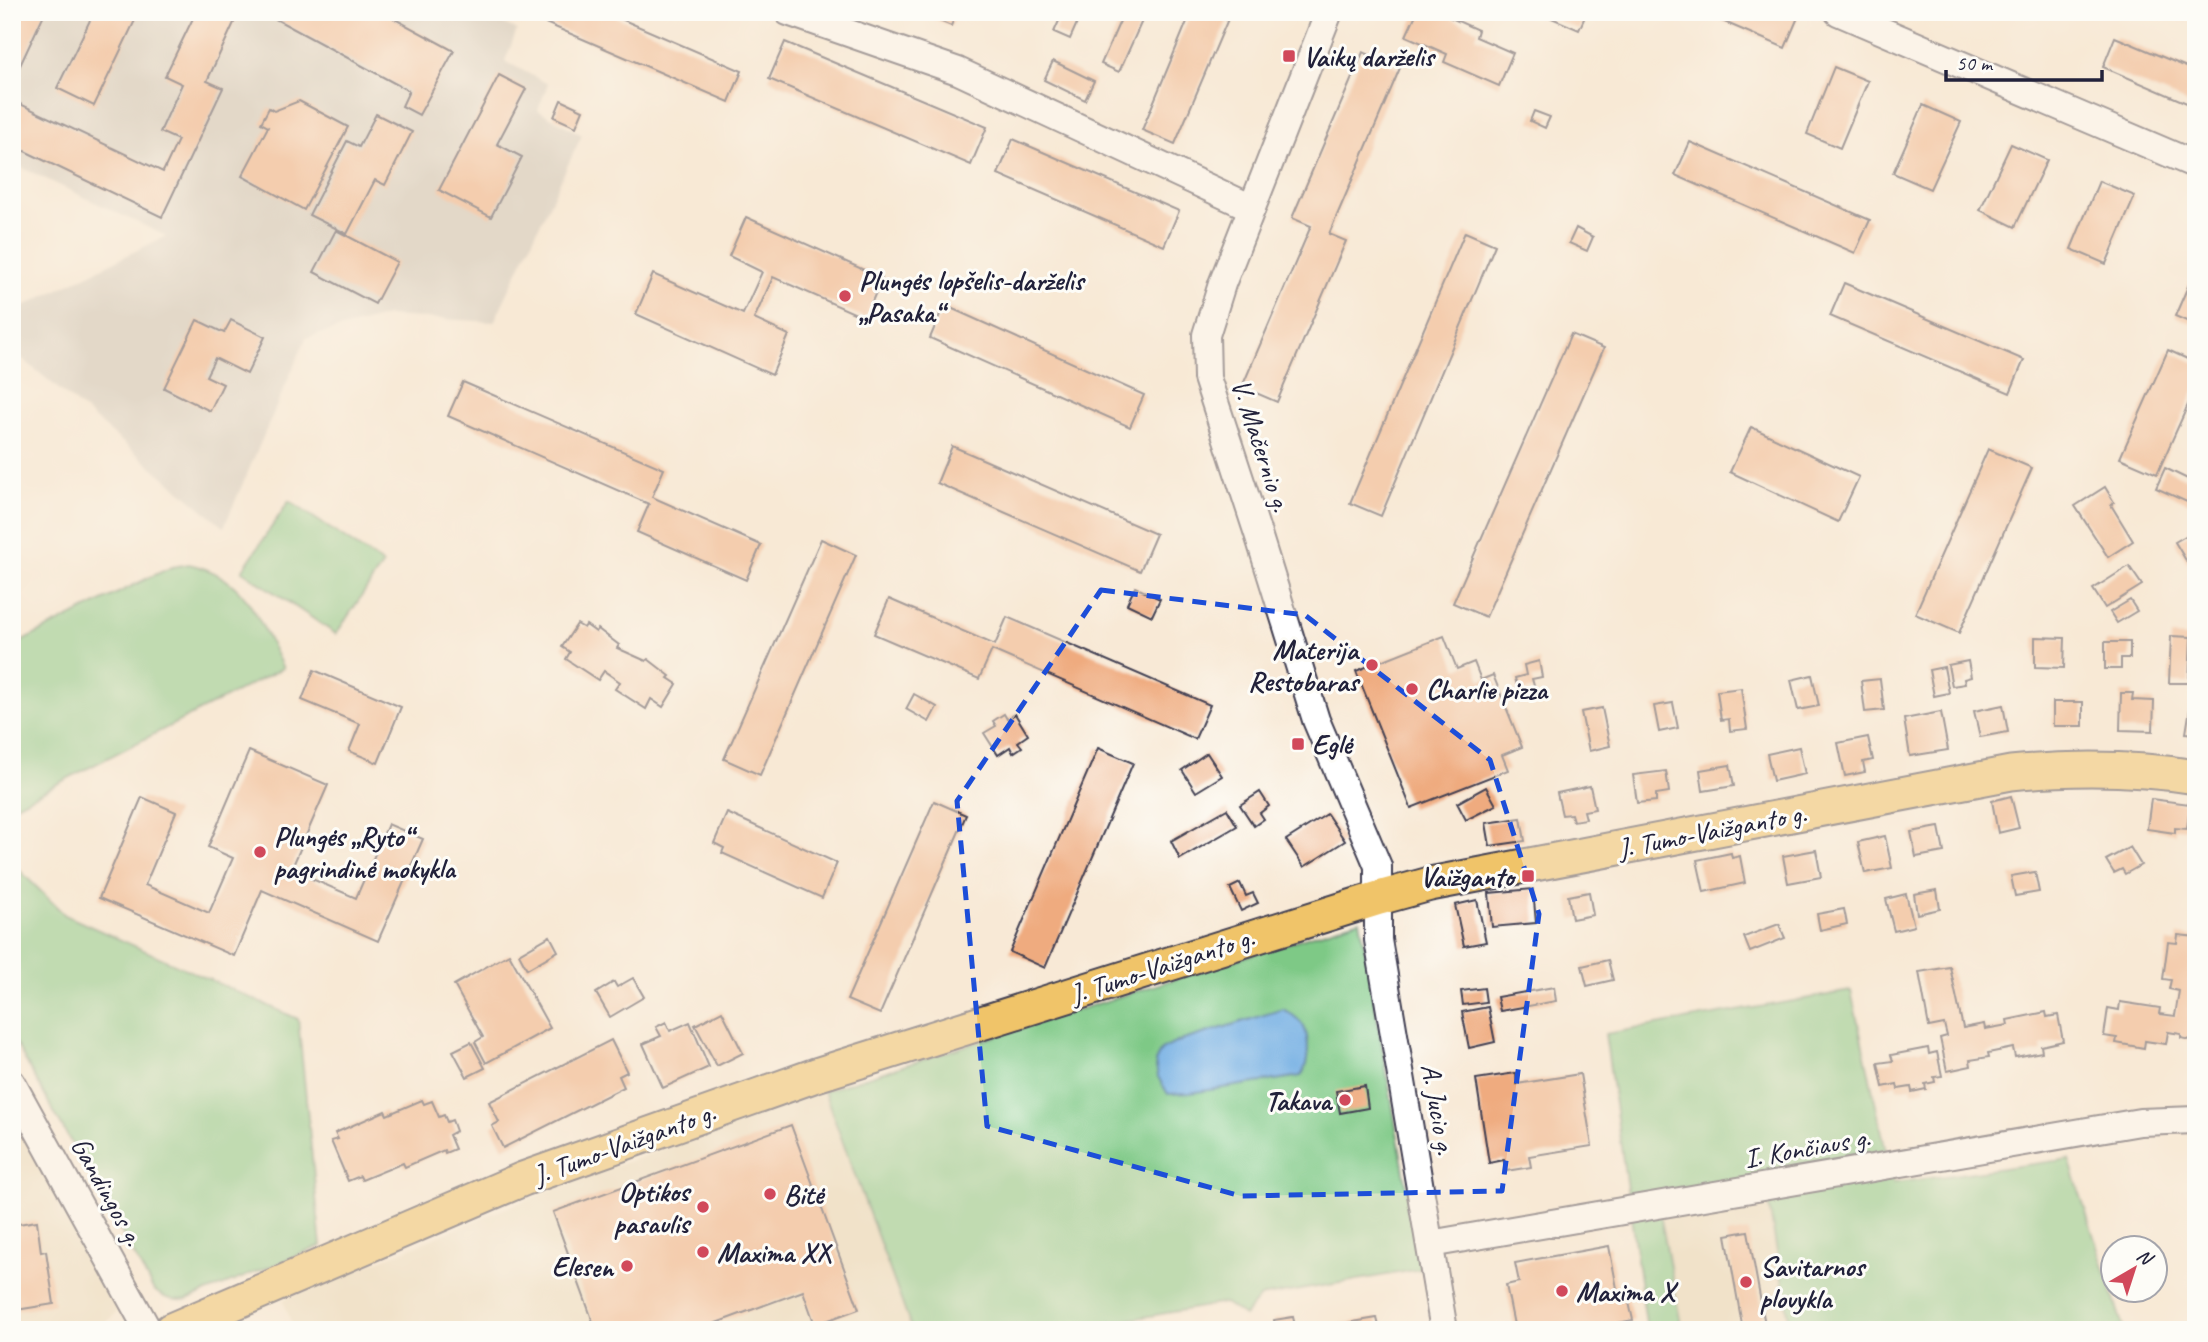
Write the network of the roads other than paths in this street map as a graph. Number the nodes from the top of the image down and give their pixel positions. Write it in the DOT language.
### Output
graph roads {
  1 [pos="788,12"];
  2 [pos="1329,12"];
  3 [pos="1838,12"];
  4 [pos="2196,165"];
  5 [pos="1252,208"];
  6 [pos="2196,777"];
  7 [pos="1379,898"];
  8 [pos="12,1083"];
  9 [pos="2196,1120"];
  10 [pos="1430,1244"];
  11 [pos="148,1330"];
  12 [pos="171,1330"];
  13 [pos="1444,1330"];
  1 -- 5 [label="street"];
  2 -- 5 [label="street, V. Mačernio g."];
  3 -- 4 [label="street"];
  5 -- 7 [label="street, V. Mačernio g."];
  6 -- 7 [label="main road, J. Tumo-Vaižganto g."];
  7 -- 10 [label="street, A. Jucio g."];
  7 -- 12 [label="main road, J. Tumo-Vaižganto g."];
  8 -- 11 [label="street, Gandingos g."];
  9 -- 10 [label="street, I. Končiaus g."];
  10 -- 13 [label="street, A. Jucio g."];
}
